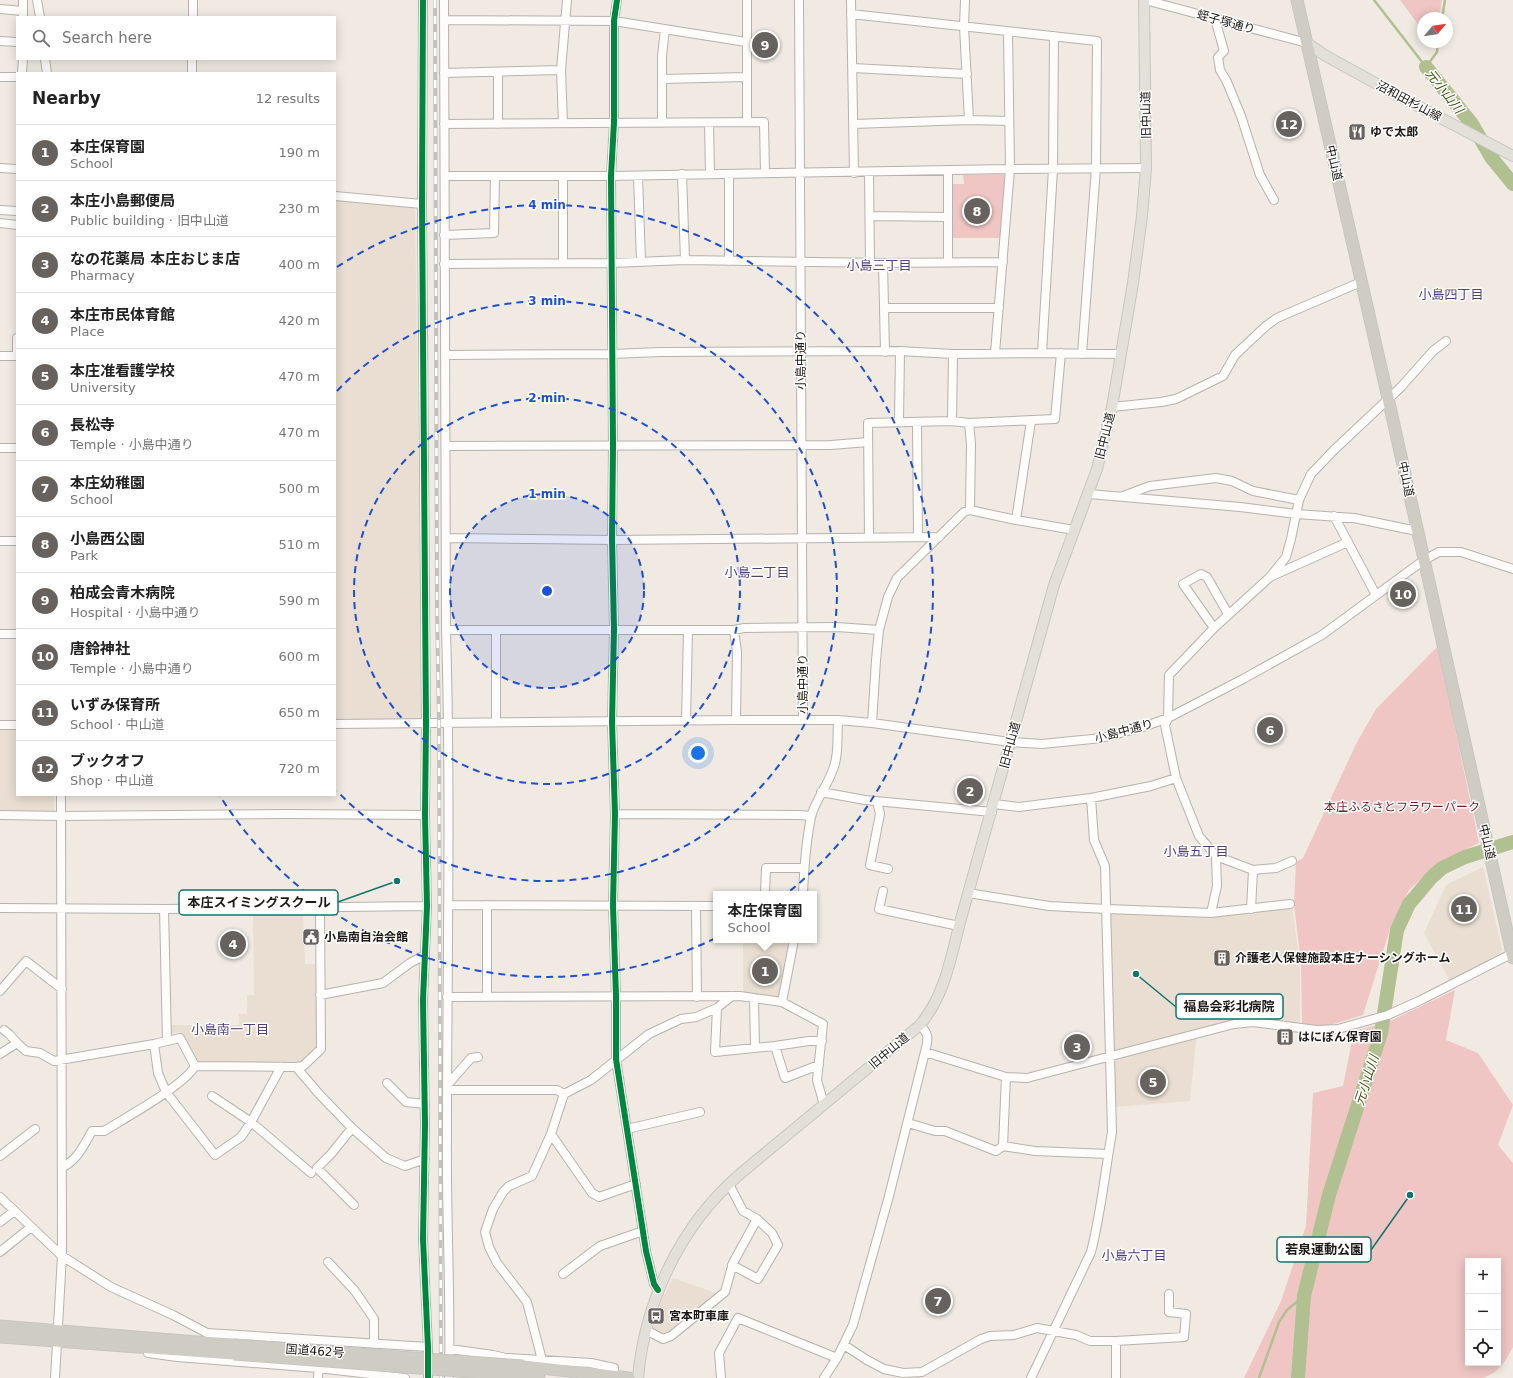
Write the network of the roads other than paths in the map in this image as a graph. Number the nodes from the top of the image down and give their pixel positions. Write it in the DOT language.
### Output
graph roads {
  1 [pos="23,0"];
  2 [pos="37,0"];
  3 [pos="193,0"];
  4 [pos="423,0"];
  5 [pos="444,0"];
  6 [pos="567,0"];
  7 [pos="617,0"];
  8 [pos="747,0"];
  9 [pos="799,0"];
  10 [pos="851,0"];
  11 [pos="965,0"];
  12 [pos="1144,0"];
  13 [pos="1297,0"];
  14 [pos="0,9"];
  15 [pos="23,14"];
  16 [pos="851,14"];
  17 [pos="40,16"];
  18 [pos="193,16"];
  19 [pos="1215,19"];
  20 [pos="445,20"];
  21 [pos="564,21"];
  22 [pos="614,22"];
  23 [pos="964,27"];
  24 [pos="665,29"];
  25 [pos="1008,32"];
  26 [pos="1054,36"];
  27 [pos="0,41"];
  28 [pos="16,42"];
  29 [pos="746,42"];
  30 [pos="1308,44"];
  31 [pos="23,60"];
  32 [pos="45,60"];
  33 [pos="192,60"];
  34 [pos="853,68"];
  35 [pos="561,70"];
  36 [pos="22,72"];
  37 [pos="47,72"];
  38 [pos="192,72"];
  39 [pos="498,72"];
  40 [pos="444,73"];
  41 [pos="967,74"];
  42 [pos="0,77"];
  43 [pos="16,77"];
  44 [pos="746,77"];
  45 [pos="662,78"];
  46 [pos="969,120"];
  47 [pos="1009,121"];
  48 [pos="614,122"];
  49 [pos="747,122"];
  50 [pos="563,123"];
  51 [pos="662,123"];
  52 [pos="709,123"];
  53 [pos="444,124"];
  54 [pos="498,124"];
  55 [pos="853,124"];
  56 [pos="1509,154"];
  57 [pos="0,168"];
  58 [pos="1096,168"];
  59 [pos="1146,168"];
  60 [pos="16,169"];
  61 [pos="1010,169"];
  62 [pos="1053,169"];
  63 [pos="948,171"];
  64 [pos="869,172"];
  65 [pos="765,173"];
  66 [pos="854,173"];
  67 [pos="682,174"];
  68 [pos="710,174"];
  69 [pos="729,174"];
  70 [pos="800,174"];
  71 [pos="444,176"];
  72 [pos="495,176"];
  73 [pos="563,176"];
  74 [pos="611,176"];
  75 [pos="638,176"];
  76 [pos="336,196"];
  77 [pos="1274,200"];
  78 [pos="422,204"];
  79 [pos="0,210"];
  80 [pos="16,211"];
  81 [pos="870,216"];
  82 [pos="947,217"];
  83 [pos="0,223"];
  84 [pos="16,225"];
  85 [pos="444,235"];
  86 [pos="685,260"];
  87 [pos="641,261"];
  88 [pos="729,261"];
  89 [pos="800,262"];
  90 [pos="870,262"];
  91 [pos="948,262"];
  92 [pos="1003,262"];
  93 [pos="563,263"];
  94 [pos="612,263"];
  95 [pos="883,263"];
  96 [pos="444,264"];
  97 [pos="1361,282"];
  98 [pos="884,308"];
  99 [pos="999,308"];
  100 [pos="1446,341"];
  101 [pos="900,351"];
  102 [pos="801,352"];
  103 [pos="885,352"];
  104 [pos="1042,352"];
  105 [pos="996,353"];
  106 [pos="1061,353"];
  107 [pos="612,354"];
  108 [pos="953,354"];
  109 [pos="1082,354"];
  110 [pos="1121,354"];
  111 [pos="445,355"];
  112 [pos="0,356"];
  113 [pos="16,356"];
  114 [pos="1388,398"];
  115 [pos="1112,407"];
  116 [pos="899,421"];
  117 [pos="952,421"];
  118 [pos="1031,421"];
  119 [pos="917,422"];
  120 [pos="969,423"];
  121 [pos="868,442"];
  122 [pos="801,445"];
  123 [pos="446,446"];
  124 [pos="613,446"];
  125 [pos="0,448"];
  126 [pos="16,448"];
  127 [pos="1088,494"];
  128 [pos="1119,497"];
  129 [pos="1299,500"];
  130 [pos="970,510"];
  131 [pos="1296,514"];
  132 [pos="1334,516"];
  133 [pos="1016,520"];
  134 [pos="1074,530"];
  135 [pos="1417,532"];
  136 [pos="869,537"];
  137 [pos="918,537"];
  138 [pos="939,537"];
  139 [pos="446,538"];
  140 [pos="802,538"];
  141 [pos="16,540"];
  142 [pos="612,540"];
  143 [pos="0,541"];
  144 [pos="1348,542"];
  145 [pos="1424,560"];
  146 [pos="1513,569"];
  147 [pos="1270,577"];
  148 [pos="1376,595"];
  149 [pos="1228,614"];
  150 [pos="803,628"];
  151 [pos="1214,628"];
  152 [pos="614,629"];
  153 [pos="446,630"];
  154 [pos="496,630"];
  155 [pos="688,630"];
  156 [pos="734,630"];
  157 [pos="880,630"];
  158 [pos="0,634"];
  159 [pos="16,634"];
  160 [pos="1168,718"];
  161 [pos="736,720"];
  162 [pos="803,720"];
  163 [pos="838,720"];
  164 [pos="686,721"];
  165 [pos="496,722"];
  166 [pos="612,722"];
  167 [pos="336,724"];
  168 [pos="426,724"];
  169 [pos="449,724"];
  170 [pos="872,724"];
  171 [pos="16,725"];
  172 [pos="0,726"];
  173 [pos="1010,742"];
  174 [pos="1176,778"];
  175 [pos="821,792"];
  176 [pos="61,796"];
  177 [pos="1091,798"];
  178 [pos="877,801"];
  179 [pos="993,808"];
  180 [pos="615,814"];
  181 [pos="0,815"];
  182 [pos="425,815"];
  183 [pos="61,816"];
  184 [pos="811,816"];
  185 [pos="1216,856"];
  186 [pos="1292,861"];
  187 [pos="804,868"];
  188 [pos="888,869"];
  189 [pos="1253,870"];
  190 [pos="765,891"];
  191 [pos="803,891"];
  192 [pos="883,891"];
  193 [pos="968,893"];
  194 [pos="1290,904"];
  195 [pos="448,905"];
  196 [pos="487,905"];
  197 [pos="613,905"];
  198 [pos="427,906"];
  199 [pos="696,906"];
  200 [pos="713,906"];
  201 [pos="0,908"];
  202 [pos="61,908"];
  203 [pos="320,908"];
  204 [pos="164,909"];
  205 [pos="1107,909"];
  206 [pos="1251,909"];
  207 [pos="1211,913"];
  208 [pos="959,926"];
  209 [pos="793,943"];
  210 [pos="1513,954"];
  211 [pos="425,955"];
  212 [pos="62,989"];
  213 [pos="0,991"];
  214 [pos="320,995"];
  215 [pos="616,996"];
  216 [pos="732,996"];
  217 [pos="487,997"];
  218 [pos="697,997"];
  219 [pos="447,998"];
  220 [pos="754,998"];
  221 [pos="782,1002"];
  222 [pos="717,1008"];
  223 [pos="920,1025"];
  224 [pos="4,1030"];
  225 [pos="167,1041"];
  226 [pos="822,1041"];
  227 [pos="17,1043"];
  228 [pos="154,1044"];
  229 [pos="775,1046"];
  230 [pos="754,1048"];
  231 [pos="926,1052"];
  232 [pos="0,1054"];
  233 [pos="478,1057"];
  234 [pos="1109,1058"];
  235 [pos="616,1059"];
  236 [pos="61,1060"];
  237 [pos="819,1065"];
  238 [pos="195,1066"];
  239 [pos="281,1067"];
  240 [pos="296,1067"];
  241 [pos="1006,1077"];
  242 [pos="387,1083"];
  243 [pos="447,1086"];
  244 [pos="166,1092"];
  245 [pos="564,1094"];
  246 [pos="212,1096"];
  247 [pos="425,1104"];
  248 [pos="824,1105"];
  249 [pos="700,1112"];
  250 [pos="251,1122"];
  251 [pos="908,1123"];
  252 [pos="352,1128"];
  253 [pos="35,1129"];
  254 [pos="627,1129"];
  255 [pos="551,1134"];
  256 [pos="1003,1146"];
  257 [pos="1108,1154"];
  258 [pos="0,1156"];
  259 [pos="425,1159"];
  260 [pos="63,1167"];
  261 [pos="311,1173"];
  262 [pos="636,1184"];
  263 [pos="728,1184"];
  264 [pos="0,1197"];
  265 [pos="354,1205"];
  266 [pos="14,1211"];
  267 [pos="756,1219"];
  268 [pos="0,1222"];
  269 [pos="31,1227"];
  270 [pos="643,1231"];
  271 [pos="0,1252"];
  272 [pos="62,1256"];
  273 [pos="328,1262"];
  274 [pos="732,1265"];
  275 [pos="563,1274"];
  276 [pos="658,1290"];
  277 [pos="1169,1294"];
  278 [pos="0,1326"];
  279 [pos="57,1330"];
  280 [pos="646,1330"];
  281 [pos="1054,1332"];
  282 [pos="0,1337"];
  283 [pos="319,1340"];
  284 [pos="1116,1341"];
  285 [pos="57,1342"];
  286 [pos="374,1344"];
  287 [pos="844,1345"];
  288 [pos="428,1347"];
  289 [pos="234,1349"];
  290 [pos="450,1349"];
  291 [pos="148,1354"];
  292 [pos="837,1358"];
  293 [pos="542,1360"];
  294 [pos="318,1368"];
  295 [pos="523,1371"];
  296 [pos="613,1375"];
  297 [pos="55,1378"];
  298 [pos="318,1378"];
  299 [pos="405,1378"];
  300 [pos="428,1378"];
  301 [pos="450,1378"];
  302 [pos="539,1378"];
  303 [pos="629,1378"];
  304 [pos="638,1378"];
  305 [pos="721,1378"];
  306 [pos="824,1378"];
  307 [pos="1031,1378"];
  308 [pos="1116,1378"];
  1 -- 15 [label="street"];
  2 -- 17 [label="street"];
  3 -- 18 [label="street"];
  4 -- 78 [label="street"];
  5 -- 20 [label="street"];
  6 -- 21 [label="street"];
  7 -- 22 [label="street"];
  8 -- 29 [label="street"];
  9 -- 70 [label="street, 小島中通り"];
  10 -- 16 [label="street"];
  11 -- 23 [label="street"];
  12 -- 19 [label="street, 蛭子塚通り"];
  12 -- 59 [label="main road, 旧中山道"];
  13 -- 30 [label="highway, 中山道"];
  14 -- 15 [label="street"];
  16 -- 23 [label="street"];
  16 -- 34 [label="street"];
  19 -- 30 [label="street, 蛭子塚通り"];
  19 -- 77 [label="street"];
  20 -- 21 [label="street"];
  20 -- 40 [label="street"];
  21 -- 22 [label="street"];
  21 -- 35 [label="street"];
  22 -- 24 [label="street"];
  22 -- 48 [label="street"];
  23 -- 25 [label="street"];
  23 -- 41 [label="street"];
  24 -- 29 [label="street"];
  24 -- 45 [label="street"];
  25 -- 26 [label="street"];
  25 -- 47 [label="street"];
  26 -- 58 [label="street"];
  26 -- 62 [label="street"];
  27 -- 28 [label="street"];
  29 -- 44 [label="street"];
  30 -- 56 [label="main road, 沼和田杉山線"];
  30 -- 97 [label="highway, 中山道"];
  31 -- 36 [label="street"];
  32 -- 37 [label="street"];
  33 -- 38 [label="street"];
  34 -- 41 [label="street"];
  34 -- 55 [label="street"];
  35 -- 39 [label="street"];
  35 -- 50 [label="street"];
  39 -- 40 [label="street"];
  39 -- 54 [label="street"];
  40 -- 53 [label="street"];
  41 -- 46 [label="street"];
  42 -- 43 [label="street"];
  44 -- 45 [label="street"];
  44 -- 49 [label="street"];
  45 -- 51 [label="street"];
  46 -- 47 [label="street"];
  46 -- 55 [label="street"];
  47 -- 61 [label="street"];
  48 -- 50 [label="street"];
  48 -- 51 [label="street"];
  48 -- 74 [label="street"];
  49 -- 52 [label="street"];
  49 -- 65 [label="street"];
  50 -- 54 [label="street"];
  51 -- 52 [label="street"];
  52 -- 68 [label="street"];
  53 -- 54 [label="street"];
  53 -- 71 [label="street"];
  55 -- 66 [label="street"];
  57 -- 60 [label="street"];
  58 -- 59 [label="street"];
  58 -- 62 [label="street"];
  58 -- 109 [label="street"];
  59 -- 110 [label="main road, 旧中山道"];
  61 -- 62 [label="street"];
  61 -- 63 [label="street"];
  61 -- 92 [label="street"];
  62 -- 104 [label="street"];
  63 -- 64 [label="street"];
  63 -- 82 [label="street"];
  64 -- 66 [label="street"];
  64 -- 81 [label="street"];
  65 -- 69 [label="street"];
  65 -- 70 [label="street"];
  66 -- 70 [label="street"];
  67 -- 68 [label="street"];
  67 -- 75 [label="street"];
  67 -- 86 [label="street"];
  68 -- 69 [label="street"];
  69 -- 88 [label="street"];
  70 -- 89 [label="street, 小島中通り"];
  71 -- 72 [label="street"];
  71 -- 85 [label="street"];
  72 -- 73 [label="street"];
  72 -- 85 [label="street"];
  73 -- 74 [label="street"];
  73 -- 93 [label="street"];
  74 -- 75 [label="street"];
  74 -- 94 [label="street"];
  75 -- 87 [label="street"];
  76 -- 78 [label="street"];
  78 -- 168 [label="street"];
  79 -- 80 [label="street"];
  81 -- 82 [label="street"];
  81 -- 90 [label="street"];
  82 -- 91 [label="street"];
  83 -- 84 [label="street"];
  85 -- 96 [label="street"];
  86 -- 87 [label="street"];
  86 -- 88 [label="street"];
  87 -- 94 [label="street"];
  88 -- 89 [label="street"];
  89 -- 90 [label="street"];
  89 -- 102 [label="street, 小島中通り"];
  90 -- 95 [label="street"];
  91 -- 92 [label="street"];
  91 -- 95 [label="street"];
  92 -- 99 [label="street"];
  93 -- 94 [label="street"];
  93 -- 96 [label="street"];
  94 -- 107 [label="street"];
  95 -- 98 [label="street"];
  96 -- 111 [label="street"];
  97 -- 114 [label="highway, 中山道"];
  97 -- 115 [label="street"];
  98 -- 99 [label="street"];
  98 -- 103 [label="street"];
  99 -- 105 [label="street"];
  100 -- 114 [label="street"];
  101 -- 103 [label="street"];
  101 -- 108 [label="street"];
  101 -- 116 [label="street"];
  102 -- 103 [label="street"];
  102 -- 107 [label="street"];
  102 -- 122 [label="street, 小島中通り"];
  104 -- 105 [label="street"];
  104 -- 106 [label="street"];
  105 -- 108 [label="street"];
  106 -- 109 [label="street"];
  106 -- 118 [label="street"];
  107 -- 111 [label="street"];
  107 -- 124 [label="street"];
  108 -- 117 [label="street"];
  109 -- 110 [label="street"];
  110 -- 115 [label="main road, 旧中山道"];
  111 -- 123 [label="street"];
  112 -- 113 [label="street"];
  114 -- 129 [label="street"];
  114 -- 135 [label="highway, 中山道"];
  115 -- 127 [label="main road, 旧中山道"];
  116 -- 119 [label="street"];
  116 -- 121 [label="street"];
  117 -- 119 [label="street"];
  117 -- 120 [label="street"];
  118 -- 120 [label="street"];
  118 -- 133 [label="street"];
  119 -- 137 [label="street"];
  120 -- 130 [label="street"];
  121 -- 122 [label="street"];
  121 -- 136 [label="street"];
  122 -- 124 [label="street"];
  122 -- 140 [label="street, 小島中通り"];
  123 -- 124 [label="street"];
  123 -- 139 [label="street"];
  124 -- 142 [label="street"];
  125 -- 126 [label="street"];
  127 -- 128 [label="street"];
  127 -- 134 [label="main road, 旧中山道"];
  128 -- 129 [label="street"];
  128 -- 131 [label="street"];
  129 -- 131 [label="street"];
  130 -- 133 [label="street"];
  130 -- 138 [label="street"];
  131 -- 132 [label="street"];
  131 -- 147 [label="street"];
  132 -- 135 [label="street"];
  132 -- 144 [label="street"];
  133 -- 134 [label="street"];
  134 -- 173 [label="main road, 旧中山道"];
  135 -- 145 [label="highway, 中山道"];
  136 -- 137 [label="street"];
  136 -- 140 [label="street"];
  137 -- 138 [label="street"];
  138 -- 157 [label="street"];
  139 -- 142 [label="street"];
  139 -- 153 [label="street"];
  140 -- 142 [label="street"];
  140 -- 150 [label="street, 小島中通り"];
  141 -- 143 [label="street"];
  142 -- 152 [label="street"];
  144 -- 147 [label="street"];
  144 -- 148 [label="street"];
  145 -- 146 [label="street, 小島中通り"];
  145 -- 148 [label="street, 小島中通り"];
  145 -- 210 [label="highway, 中山道"];
  147 -- 149 [label="street"];
  148 -- 160 [label="street, 小島中通り"];
  149 -- 151 [label="street"];
  149 -- 151 [label="street"];
  150 -- 156 [label="street"];
  150 -- 157 [label="street"];
  150 -- 162 [label="street, 小島中通り"];
  151 -- 160 [label="street"];
  152 -- 154 [label="street"];
  152 -- 155 [label="street"];
  152 -- 166 [label="street"];
  153 -- 154 [label="street"];
  153 -- 169 [label="street"];
  154 -- 165 [label="street"];
  155 -- 156 [label="street"];
  155 -- 164 [label="street"];
  156 -- 161 [label="street"];
  157 -- 170 [label="street"];
  158 -- 159 [label="street"];
  160 -- 173 [label="street, 小島中通り"];
  160 -- 174 [label="street"];
  161 -- 162 [label="street"];
  161 -- 164 [label="street"];
  162 -- 163 [label="street, 小島中通り"];
  163 -- 170 [label="street, 小島中通り"];
  163 -- 175 [label="street"];
  164 -- 166 [label="street"];
  165 -- 166 [label="street"];
  165 -- 169 [label="street"];
  166 -- 180 [label="street"];
  167 -- 168 [label="street"];
  168 -- 169 [label="street"];
  168 -- 182 [label="street"];
  169 -- 195 [label="street"];
  170 -- 173 [label="street, 小島中通り"];
  171 -- 172 [label="street"];
  173 -- 179 [label="main road, 旧中山道"];
  174 -- 177 [label="street"];
  174 -- 185 [label="street"];
  175 -- 178 [label="street"];
  175 -- 184 [label="street"];
  176 -- 183 [label="street"];
  177 -- 179 [label="street"];
  177 -- 205 [label="street"];
  178 -- 179 [label="street"];
  178 -- 188 [label="street"];
  179 -- 193 [label="main road, 旧中山道"];
  180 -- 184 [label="street"];
  180 -- 197 [label="street"];
  181 -- 183 [label="street"];
  182 -- 183 [label="street"];
  182 -- 198 [label="street"];
  183 -- 202 [label="street"];
  184 -- 187 [label="street"];
  185 -- 189 [label="street"];
  185 -- 207 [label="street"];
  186 -- 189 [label="street"];
  187 -- 190 [label="street"];
  187 -- 191 [label="street"];
  189 -- 206 [label="street"];
  192 -- 208 [label="street"];
  193 -- 205 [label="street"];
  193 -- 208 [label="main road, 旧中山道"];
  194 -- 206 [label="street"];
  195 -- 196 [label="street"];
  195 -- 219 [label="street"];
  196 -- 197 [label="street"];
  196 -- 217 [label="street"];
  197 -- 199 [label="street"];
  197 -- 215 [label="street"];
  198 -- 203 [label="street"];
  198 -- 211 [label="street"];
  199 -- 200 [label="street"];
  199 -- 218 [label="street"];
  201 -- 202 [label="street"];
  202 -- 204 [label="street"];
  202 -- 212 [label="street"];
  203 -- 204 [label="street"];
  203 -- 214 [label="street"];
  204 -- 225 [label="street"];
  205 -- 207 [label="street"];
  205 -- 234 [label="street"];
  206 -- 207 [label="street"];
  208 -- 223 [label="main road, 旧中山道"];
  209 -- 221 [label="street"];
  210 -- 234 [label="street"];
  211 -- 214 [label="street"];
  211 -- 247 [label="street"];
  212 -- 213 [label="street"];
  212 -- 236 [label="street"];
  214 -- 240 [label="street"];
  215 -- 217 [label="street"];
  215 -- 218 [label="street"];
  215 -- 235 [label="street"];
  216 -- 218 [label="street"];
  216 -- 220 [label="street"];
  216 -- 222 [label="street"];
  217 -- 219 [label="street"];
  219 -- 243 [label="street"];
  220 -- 221 [label="street"];
  220 -- 230 [label="street"];
  221 -- 226 [label="street"];
  222 -- 230 [label="street"];
  222 -- 235 [label="street"];
  223 -- 231 [label="street"];
  223 -- 248 [label="main road, 旧中山道"];
  224 -- 227 [label="street"];
  225 -- 228 [label="street"];
  225 -- 238 [label="street"];
  226 -- 229 [label="street"];
  226 -- 237 [label="street"];
  227 -- 232 [label="street"];
  227 -- 236 [label="street"];
  228 -- 236 [label="street"];
  228 -- 244 [label="street"];
  229 -- 230 [label="street"];
  229 -- 237 [label="street"];
  231 -- 241 [label="street"];
  231 -- 251 [label="street"];
  233 -- 243 [label="street"];
  234 -- 241 [label="street"];
  234 -- 257 [label="street"];
  235 -- 245 [label="street"];
  235 -- 254 [label="street"];
  236 -- 260 [label="street"];
  237 -- 248 [label="street"];
  238 -- 239 [label="street"];
  238 -- 244 [label="street"];
  239 -- 240 [label="street"];
  239 -- 250 [label="street"];
  240 -- 252 [label="street"];
  241 -- 256 [label="street"];
  242 -- 247 [label="street"];
  243 -- 245 [label="street"];
  243 -- 290 [label="street"];
  244 -- 250 [label="street"];
  244 -- 260 [label="street"];
  245 -- 255 [label="street"];
  246 -- 250 [label="street"];
  247 -- 259 [label="street"];
  248 -- 263 [label="main road, 旧中山道"];
  249 -- 254 [label="street"];
  250 -- 261 [label="street"];
  251 -- 256 [label="street"];
  251 -- 287 [label="street"];
  252 -- 259 [label="street"];
  252 -- 265 [label="street"];
  253 -- 258 [label="street"];
  254 -- 262 [label="street"];
  255 -- 262 [label="street"];
  255 -- 293 [label="street"];
  256 -- 257 [label="street"];
  257 -- 281 [label="street"];
  259 -- 288 [label="street"];
  260 -- 272 [label="street"];
  262 -- 270 [label="street"];
  263 -- 267 [label="street"];
  263 -- 276 [label="main road, 旧中山道"];
  264 -- 266 [label="street"];
  266 -- 268 [label="street"];
  266 -- 269 [label="street"];
  267 -- 274 [label="street"];
  267 -- 274 [label="street"];
  269 -- 271 [label="street"];
  269 -- 272 [label="street"];
  270 -- 275 [label="street"];
  270 -- 276 [label="street"];
  272 -- 279 [label="street"];
  272 -- 283 [label="street"];
  273 -- 286 [label="street"];
  274 -- 280 [label="street"];
  276 -- 280 [label="main road, 旧中山道"];
  277 -- 284 [label="street"];
  278 -- 279 [label="highway, 国道462号"];
  279 -- 285 [label="street"];
  279 -- 289 [label="highway, 国道462号"];
  280 -- 304 [label="main road, 旧中山道"];
  281 -- 284 [label="street"];
  281 -- 287 [label="street"];
  281 -- 307 [label="street"];
  282 -- 285 [label="highway, 国道462号"];
  283 -- 286 [label="street"];
  283 -- 294 [label="street"];
  284 -- 308 [label="street"];
  285 -- 291 [label="highway, 国道462号"];
  285 -- 297 [label="street"];
  286 -- 288 [label="street"];
  287 -- 292 [label="street"];
  288 -- 300 [label="street"];
  289 -- 291 [label="highway, 国道462号"];
  289 -- 295 [label="highway, 国道462号, bridge"];
  290 -- 293 [label="street"];
  290 -- 301 [label="street"];
  291 -- 294 [label="street"];
  292 -- 305 [label="street"];
  292 -- 306 [label="street"];
  293 -- 296 [label="street"];
  294 -- 298 [label="street"];
  294 -- 299 [label="street"];
  295 -- 296 [label="highway, 国道462号"];
  295 -- 302 [label="highway, 国道462号"];
  296 -- 303 [label="highway, 国道462号"];
}
